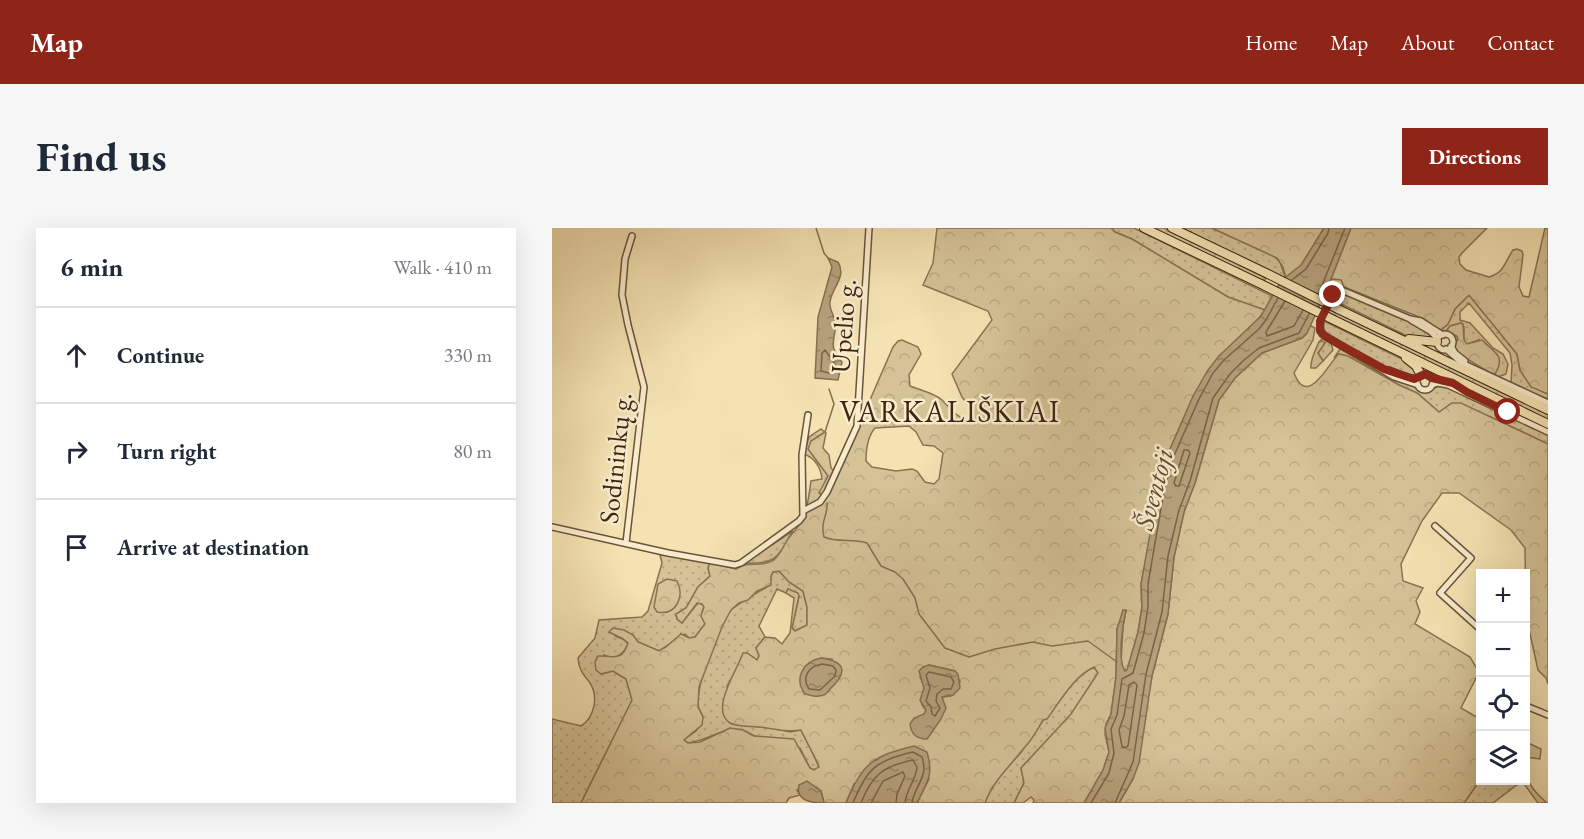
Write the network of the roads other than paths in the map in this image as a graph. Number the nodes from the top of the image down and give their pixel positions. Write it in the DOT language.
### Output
graph roads {
  1 [pos="869,228"];
  2 [pos="1144,228"];
  3 [pos="1172,228"];
  4 [pos="632,236"];
  5 [pos="1393,335"];
  6 [pos="1439,338"];
  7 [pos="1449,348"];
  8 [pos="1398,351"];
  9 [pos="1419,379"];
  10 [pos="1432,382"];
  11 [pos="1548,403"];
  12 [pos="1548,410"];
  13 [pos="808,415"];
  14 [pos="1548,424"];
  15 [pos="1548,432"];
  16 [pos="803,511"];
  17 [pos="1435,526"];
  18 [pos="552,527"];
  19 [pos="626,543"];
  20 [pos="1476,625"];
  21 [pos="1530,707"];
  22 [pos="1548,715"];
  1 -- 16 [label="street, Upelio g."];
  2 -- 8 [label="highway, bridge"];
  3 -- 5 [label="highway, bridge"];
  4 -- 19 [label="street, Sodininkų g."];
  5 -- 6 [label="highway"];
  5 -- 12 [label="highway"];
  6 -- 7 [label="street"];
  6 -- 7 [label="street"];
  6 -- 9 [label="street"];
  7 -- 11 [label="street"];
  8 -- 9 [label="highway"];
  8 -- 14 [label="highway"];
  9 -- 10 [label="street"];
  9 -- 10 [label="street"];
  10 -- 15 [label="street"];
  13 -- 16 [label="street"];
  16 -- 19 [label="street"];
  17 -- 20 [label="street"];
  18 -- 19 [label="street"];
  21 -- 22 [label="street"];
}
